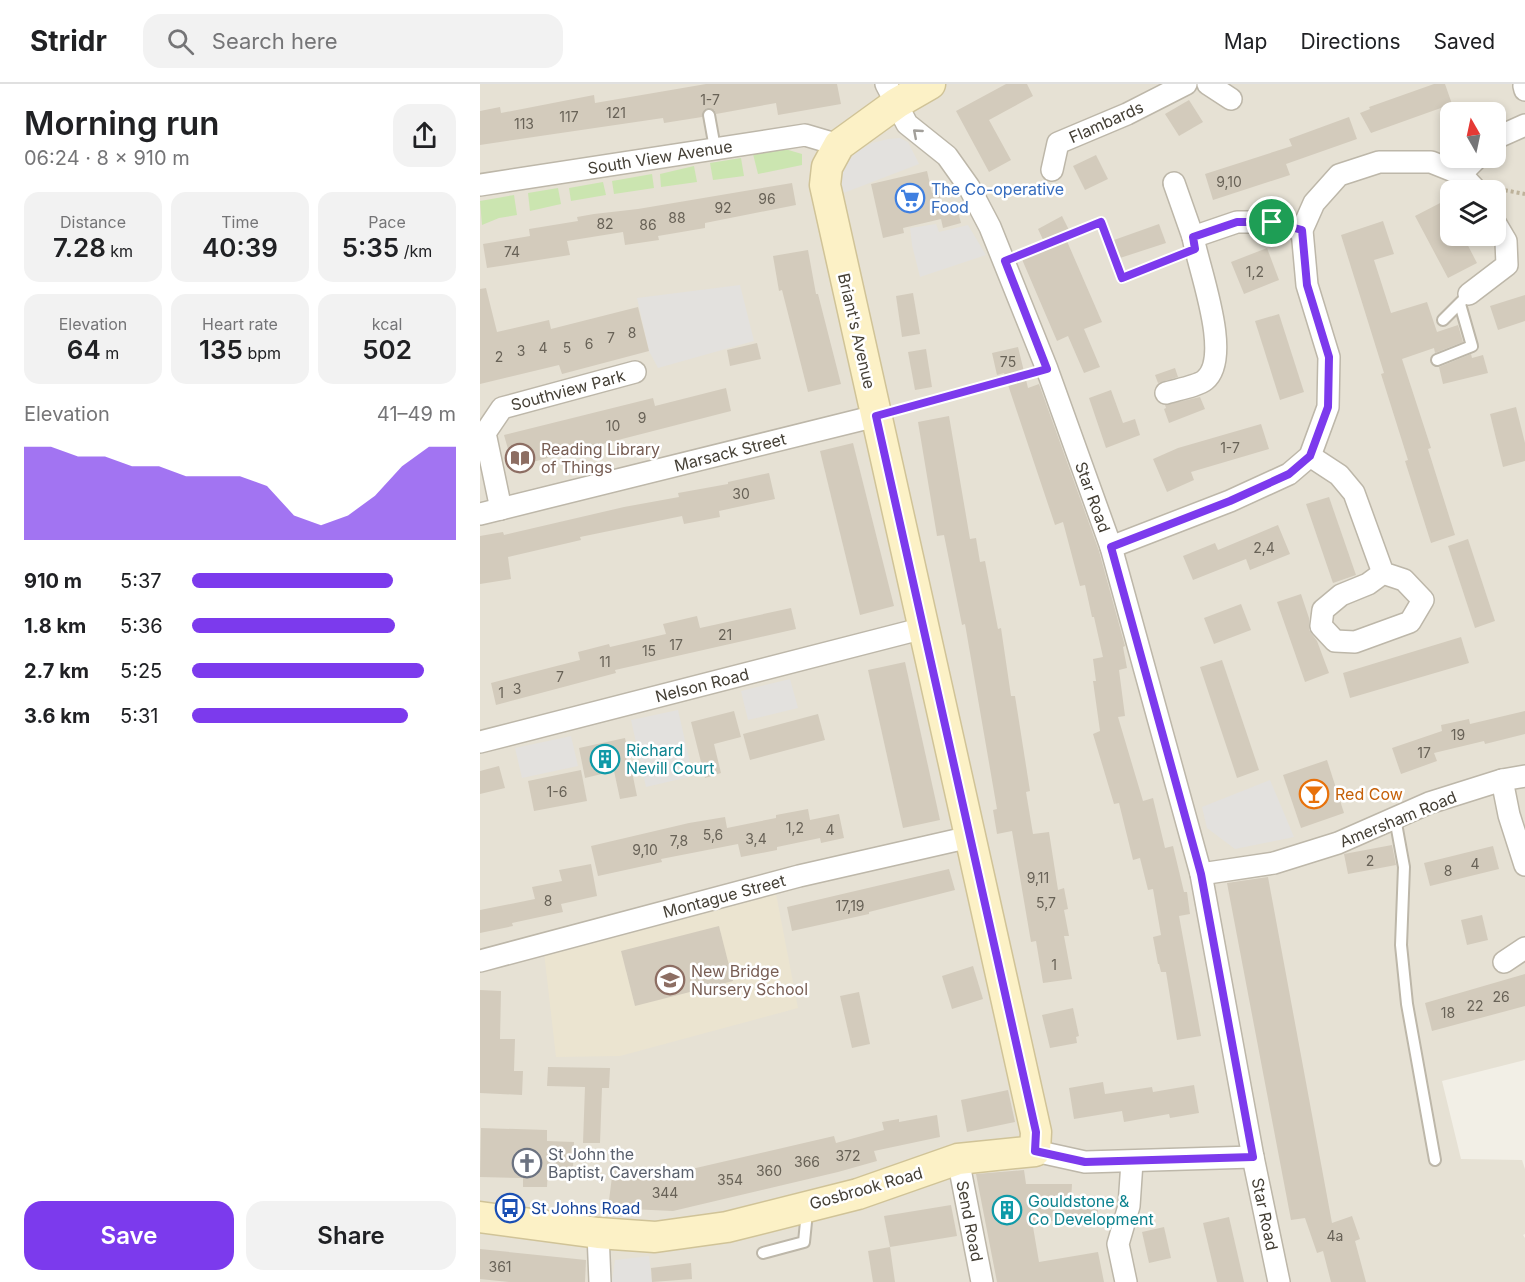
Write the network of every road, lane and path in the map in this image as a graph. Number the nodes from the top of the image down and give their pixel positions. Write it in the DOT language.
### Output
graph roads {
  1 [pos="930,84"];
  2 [pos="1186,84"];
  3 [pos="1208,84"];
  4 [pos="892,93"];
  5 [pos="1231,99"];
  6 [pos="709,115"];
  7 [pos="1525,125"];
  8 [pos="1506,134"];
  9 [pos="839,145"];
  10 [pos="715,148"];
  11 [pos="1052,170"];
  12 [pos="1463,180"];
  13 [pos="1174,183"];
  14 [pos="480,185"];
  15 [pos="1506,190"];
  16 [pos="1525,194"];
  17 [pos="1302,230"];
  18 [pos="1506,241"];
  19 [pos="1194,243"];
  20 [pos="1005,261"];
  21 [pos="1464,299"];
  22 [pos="1443,320"];
  23 [pos="1437,360"];
  24 [pos="1047,369"];
  25 [pos="635,372"];
  26 [pos="1166,393"];
  27 [pos="876,416"];
  28 [pos="1310,456"];
  29 [pos="501,509"];
  30 [pos="480,514"];
  31 [pos="1111,547"];
  32 [pos="1383,573"];
  33 [pos="924,628"];
  34 [pos="480,742"];
  35 [pos="1525,776"];
  36 [pos="1502,780"];
  37 [pos="1395,818"];
  38 [pos="970,837"];
  39 [pos="1525,865"];
  40 [pos="1201,874"];
  41 [pos="1525,948"];
  42 [pos="480,961"];
  43 [pos="1504,962"];
  44 [pos="1035,1151"];
  45 [pos="1253,1157"];
  46 [pos="958,1159"];
  47 [pos="1435,1160"];
  48 [pos="1132,1162"];
  49 [pos="801,1207"];
  50 [pos="480,1217"];
  51 [pos="598,1233"];
  52 [pos="763,1253"];
  53 [pos="600,1282"];
  54 [pos="982,1282"];
  55 [pos="1126,1282"];
  56 [pos="1279,1282"];
  1 -- 4 [label="main road"];
  2 -- 11 [label="street, Flambards"];
  3 -- 5 [label="street"];
  4 -- 9 [label="main road"];
  20 -- 4 [label="street, Star Road, one-way"];
  6 -- 10 [label="lane"];
  7 -- 8 [label="street"];
  9 -- 10 [label="street, South View Avenue"];
  9 -- 27 [label="main road, Briant's Avenue"];
  10 -- 14 [label="street, South View Avenue"];
  12 -- 17 [label="street"];
  13 -- 19 [label="street"];
  15 -- 16 [label="path"];
  17 -- 19 [label="street"];
  17 -- 28 [label="street"];
  18 -- 21 [label="street"];
  19 -- 20 [label="path"];
  19 -- 26 [label="street"];
  20 -- 24 [label="street, Star Road"];
  21 -- 22 [label="lane"];
  21 -- 23 [label="lane"];
  24 -- 27 [label="path"];
  24 -- 31 [label="street, Star Road"];
  25 -- 29 [label="street, Southview Park"];
  27 -- 29 [label="street, Marsack Street"];
  27 -- 33 [label="main road, Briant's Avenue"];
  28 -- 31 [label="street"];
  28 -- 32 [label="street"];
  29 -- 30 [label="street, Marsack Street"];
  31 -- 40 [label="street, Star Road"];
  33 -- 34 [label="street, Nelson Road"];
  33 -- 38 [label="main road, Briant's Avenue"];
  35 -- 36 [label="street, Amersham Road"];
  36 -- 37 [label="street, Amersham Road"];
  36 -- 39 [label="street"];
  37 -- 40 [label="street, Amersham Road"];
  37 -- 47 [label="lane"];
  38 -- 42 [label="street, Montague Street"];
  38 -- 44 [label="main road, Briant's Avenue"];
  40 -- 45 [label="street, Star Road"];
  41 -- 43 [label="street"];
  44 -- 46 [label="main road, Gosbrook Road"];
  44 -- 48 [label="street, Gosbrook Road"];
  45 -- 48 [label="street, Gosbrook Road"];
  45 -- 56 [label="street, Star Road"];
  46 -- 49 [label="main road, Gosbrook Road"];
  46 -- 54 [label="street, Send Road"];
  48 -- 55 [label="street"];
  49 -- 51 [label="main road, Gosbrook Road"];
  49 -- 52 [label="lane"];
  50 -- 51 [label="main road, Gosbrook Road"];
  51 -- 53 [label="street"];
}
